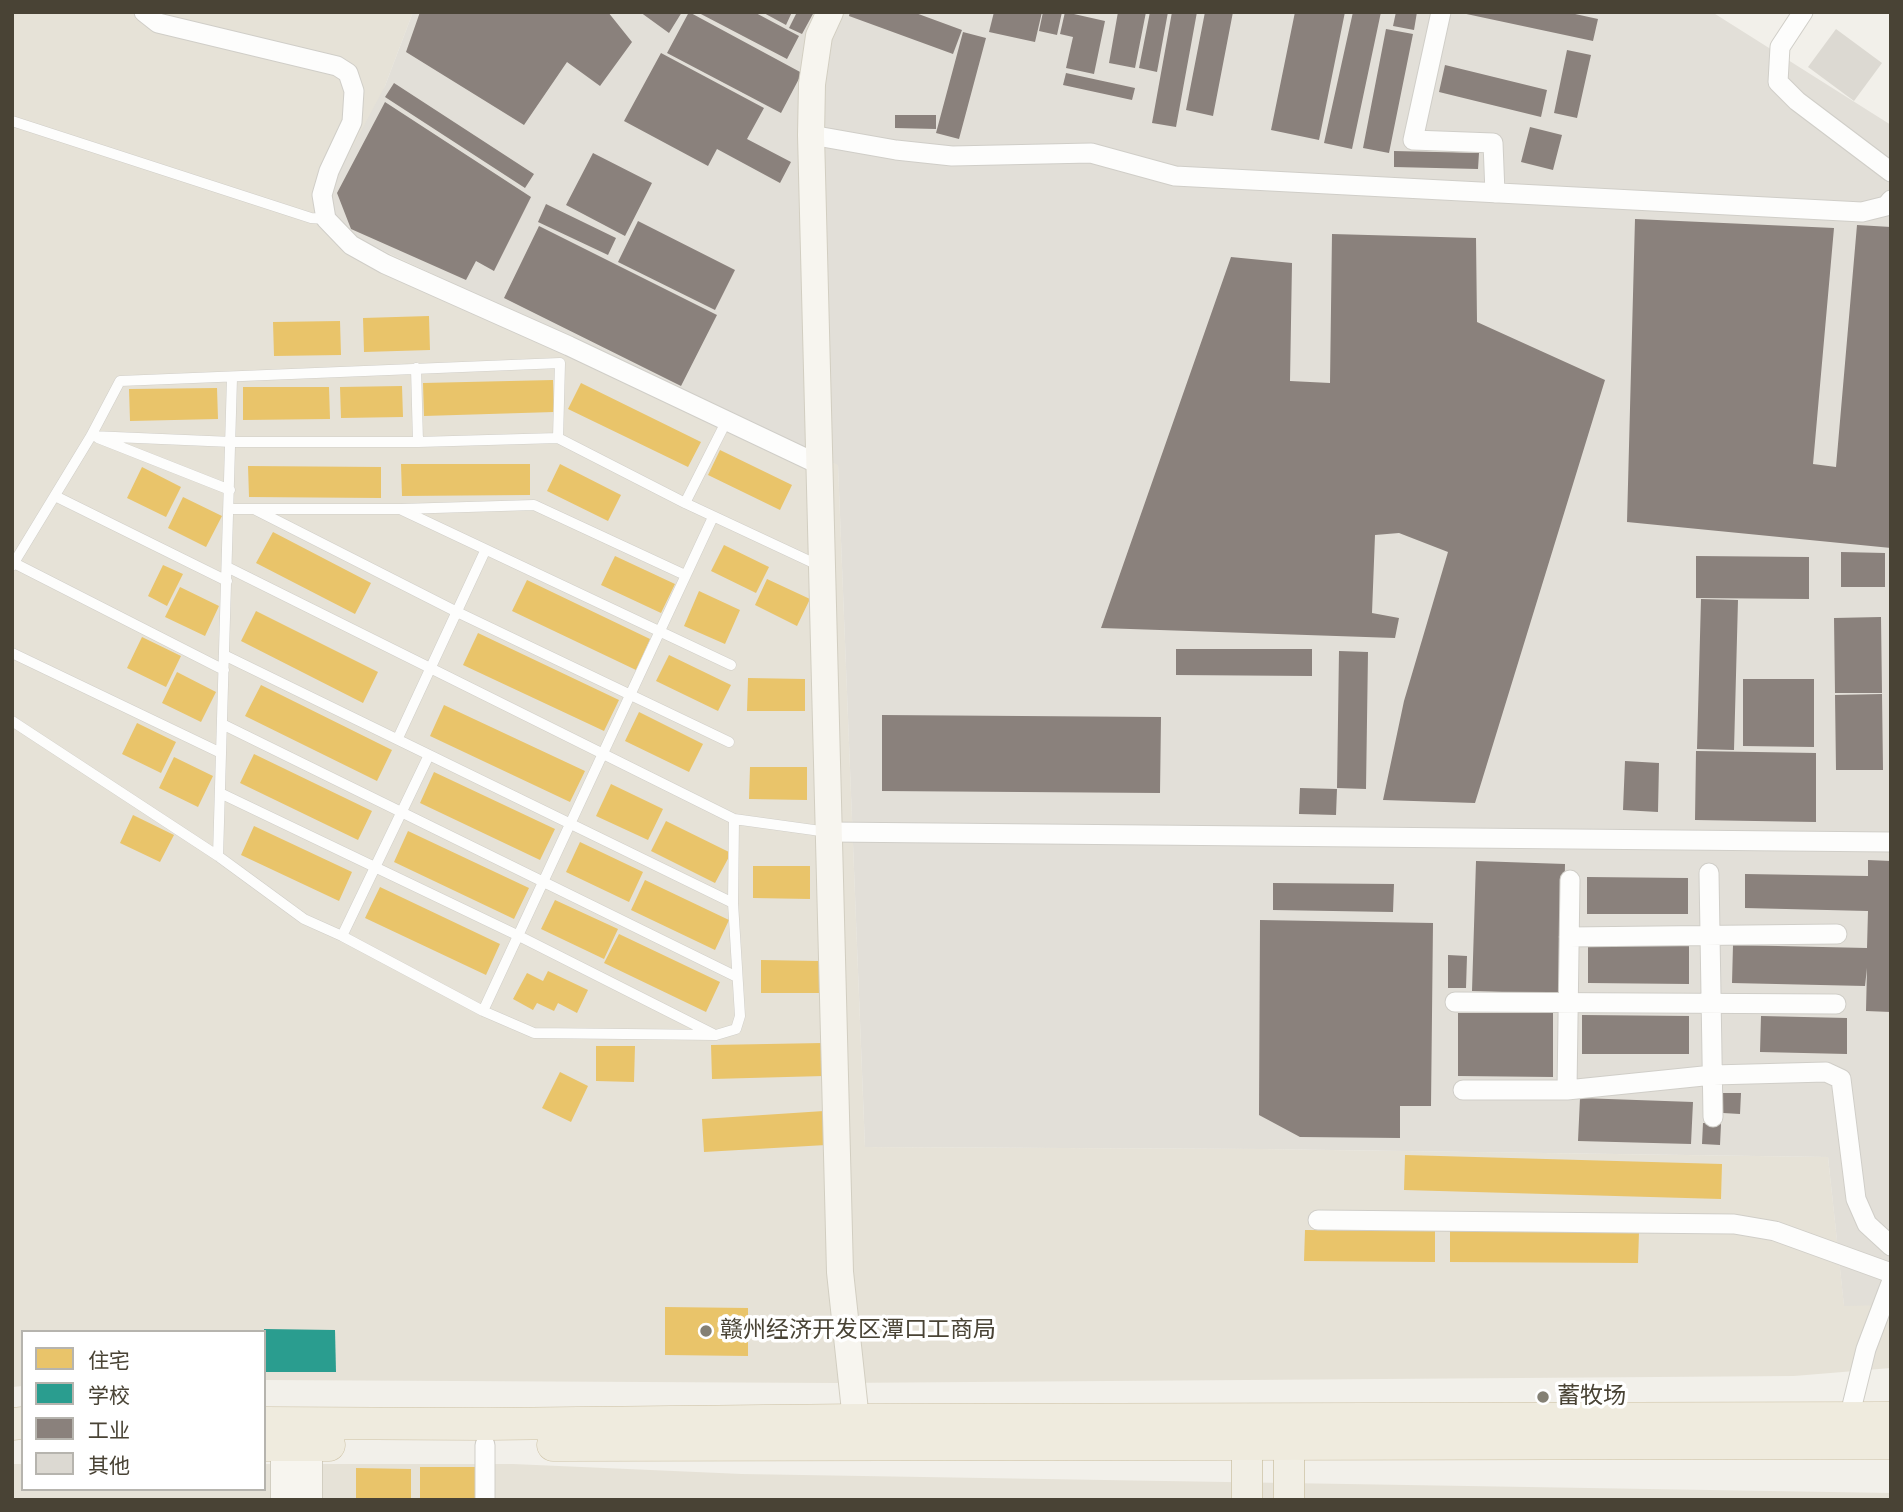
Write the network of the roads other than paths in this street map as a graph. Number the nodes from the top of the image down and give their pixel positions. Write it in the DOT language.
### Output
graph roads {
  1 [pos="144,12"];
  2 [pos="830,12"];
  3 [pos="1441,12"];
  4 [pos="1803,12"];
  5 [pos="12,121"];
  6 [pos="811,135"];
  7 [pos="1891,172"];
  8 [pos="1495,193"];
  9 [pos="1891,200"];
  10 [pos="326,219"];
  11 [pos="416,368"];
  12 [pos="232,378"];
  13 [pos="726,422"];
  14 [pos="91,436"];
  15 [pos="558,438"];
  16 [pos="232,442"];
  17 [pos="418,442"];
  18 [pos="820,465"];
  19 [pos="230,490"];
  20 [pos="55,496"];
  21 [pos="685,503"];
  22 [pos="229,509"];
  23 [pos="401,509"];
  24 [pos="256,510"];
  25 [pos="713,517"];
  26 [pos="485,551"];
  27 [pos="13,565"];
  28 [pos="820,566"];
  29 [pos="227,567"];
  30 [pos="685,575"];
  31 [pos="227,581"];
  32 [pos="457,612"];
  33 [pos="659,632"];
  34 [pos="12,653"];
  35 [pos="225,655"];
  36 [pos="731,665"];
  37 [pos="431,669"];
  38 [pos="224,670"];
  39 [pos="629,694"];
  40 [pos="12,721"];
  41 [pos="222,724"];
  42 [pos="398,738"];
  43 [pos="729,743"];
  44 [pos="221,753"];
  45 [pos="602,753"];
  46 [pos="429,755"];
  47 [pos="220,793"];
  48 [pos="402,811"];
  49 [pos="734,819"];
  50 [pos="569,824"];
  51 [pos="830,832"];
  52 [pos="1891,842"];
  53 [pos="218,856"];
  54 [pos="374,868"];
  55 [pos="1709,873"];
  56 [pos="1570,880"];
  57 [pos="542,883"];
  58 [pos="733,903"];
  59 [pos="1837,934"];
  60 [pos="1710,935"];
  61 [pos="342,936"];
  62 [pos="519,936"];
  63 [pos="1569,937"];
  64 [pos="737,977"];
  65 [pos="1455,1002"];
  66 [pos="1568,1003"];
  67 [pos="1712,1003"];
  68 [pos="1836,1004"];
  69 [pos="483,1011"];
  70 [pos="716,1035"];
  71 [pos="1713,1075"];
  72 [pos="1463,1090"];
  73 [pos="1567,1090"];
  74 [pos="1713,1116"];
  75 [pos="1318,1220"];
  76 [pos="1891,1246"];
  77 [pos="1891,1273"];
  78 [pos="1891,1283"];
  79 [pos="1849,1418"];
  80 [pos="1891,1418"];
  81 [pos="856,1420"];
  82 [pos="1247,1431"];
  83 [pos="1289,1431"];
  84 [pos="285,1434"];
  85 [pos="1891,1443"];
  86 [pos="485,1445"];
  87 [pos="284,1500"];
  88 [pos="309,1500"];
  89 [pos="485,1500"];
  90 [pos="1247,1500"];
  91 [pos="1289,1500"];
  1 -- 10 [label="street"];
  2 -- 6 [label="main road"];
  3 -- 8 [label="street"];
  4 -- 7 [label="street"];
  5 -- 10 [label="lane"];
  6 -- 8 [label="street"];
  6 -- 18 [label="main road"];
  8 -- 9 [label="street"];
  10 -- 13 [label="street"];
  11 -- 12 [label="lane"];
  11 -- 15 [label="lane"];
  11 -- 17 [label="lane"];
  12 -- 14 [label="lane"];
  12 -- 16 [label="lane"];
  13 -- 18 [label="street"];
  13 -- 21 [label="lane"];
  14 -- 16 [label="lane"];
  14 -- 19 [label="lane"];
  14 -- 20 [label="lane"];
  15 -- 17 [label="lane"];
  15 -- 21 [label="lane"];
  16 -- 17 [label="lane"];
  16 -- 19 [label="lane"];
  18 -- 28 [label="main road"];
  19 -- 22 [label="lane"];
  20 -- 27 [label="lane"];
  20 -- 31 [label="lane"];
  21 -- 25 [label="lane"];
  22 -- 24 [label="lane"];
  22 -- 29 [label="lane"];
  23 -- 24 [label="lane"];
  23 -- 26 [label="lane"];
  23 -- 30 [label="lane"];
  24 -- 32 [label="lane"];
  25 -- 28 [label="lane"];
  25 -- 30 [label="lane"];
  26 -- 32 [label="lane"];
  26 -- 33 [label="lane"];
  27 -- 38 [label="lane"];
  28 -- 51 [label="main road"];
  29 -- 31 [label="lane"];
  29 -- 37 [label="lane"];
  30 -- 33 [label="lane"];
  31 -- 35 [label="lane"];
  32 -- 37 [label="lane"];
  32 -- 39 [label="lane"];
  33 -- 36 [label="lane"];
  33 -- 39 [label="lane"];
  34 -- 44 [label="lane"];
  35 -- 38 [label="lane"];
  35 -- 42 [label="lane"];
  37 -- 42 [label="lane"];
  37 -- 45 [label="lane"];
  38 -- 41 [label="lane"];
  39 -- 43 [label="lane"];
  39 -- 45 [label="lane"];
  40 -- 53 [label="lane"];
  41 -- 44 [label="lane"];
  41 -- 48 [label="lane"];
  42 -- 46 [label="lane"];
  44 -- 47 [label="lane"];
  45 -- 49 [label="lane"];
  45 -- 50 [label="lane"];
  46 -- 48 [label="lane"];
  46 -- 50 [label="lane"];
  47 -- 53 [label="lane"];
  47 -- 54 [label="lane"];
  48 -- 54 [label="lane"];
  48 -- 57 [label="lane"];
  49 -- 51 [label="lane"];
  49 -- 58 [label="lane"];
  50 -- 57 [label="lane"];
  50 -- 58 [label="lane"];
  51 -- 52 [label="street"];
  51 -- 81 [label="main road"];
  53 -- 61 [label="lane"];
  54 -- 61 [label="lane"];
  54 -- 62 [label="lane"];
  55 -- 60 [label="street"];
  56 -- 63 [label="street"];
  57 -- 62 [label="lane"];
  57 -- 64 [label="lane"];
  58 -- 64 [label="lane"];
  59 -- 60 [label="street"];
  60 -- 63 [label="street"];
  60 -- 67 [label="street"];
  61 -- 69 [label="lane"];
  62 -- 69 [label="lane"];
  62 -- 70 [label="lane"];
  63 -- 66 [label="street"];
  64 -- 70 [label="lane"];
  65 -- 66 [label="street"];
  66 -- 67 [label="street"];
  66 -- 73 [label="street"];
  67 -- 68 [label="street"];
  67 -- 71 [label="street"];
  69 -- 70 [label="lane"];
  71 -- 73 [label="street"];
  71 -- 74 [label="street"];
  71 -- 76 [label="street"];
  72 -- 73 [label="street"];
  75 -- 77 [label="street"];
  78 -- 79 [label="street"];
  79 -- 80 [label="highway"];
  79 -- 83 [label="highway"];
  81 -- 82 [label="highway"];
  81 -- 84 [label="highway"];
  82 -- 83 [label="highway"];
  82 -- 86 [label="highway"];
  82 -- 90 [label="main road"];
  83 -- 85 [label="highway"];
  83 -- 91 [label="main road"];
  84 -- 86 [label="highway"];
  84 -- 87 [label="main road"];
  84 -- 88 [label="main road"];
  86 -- 89 [label="street"];
}
